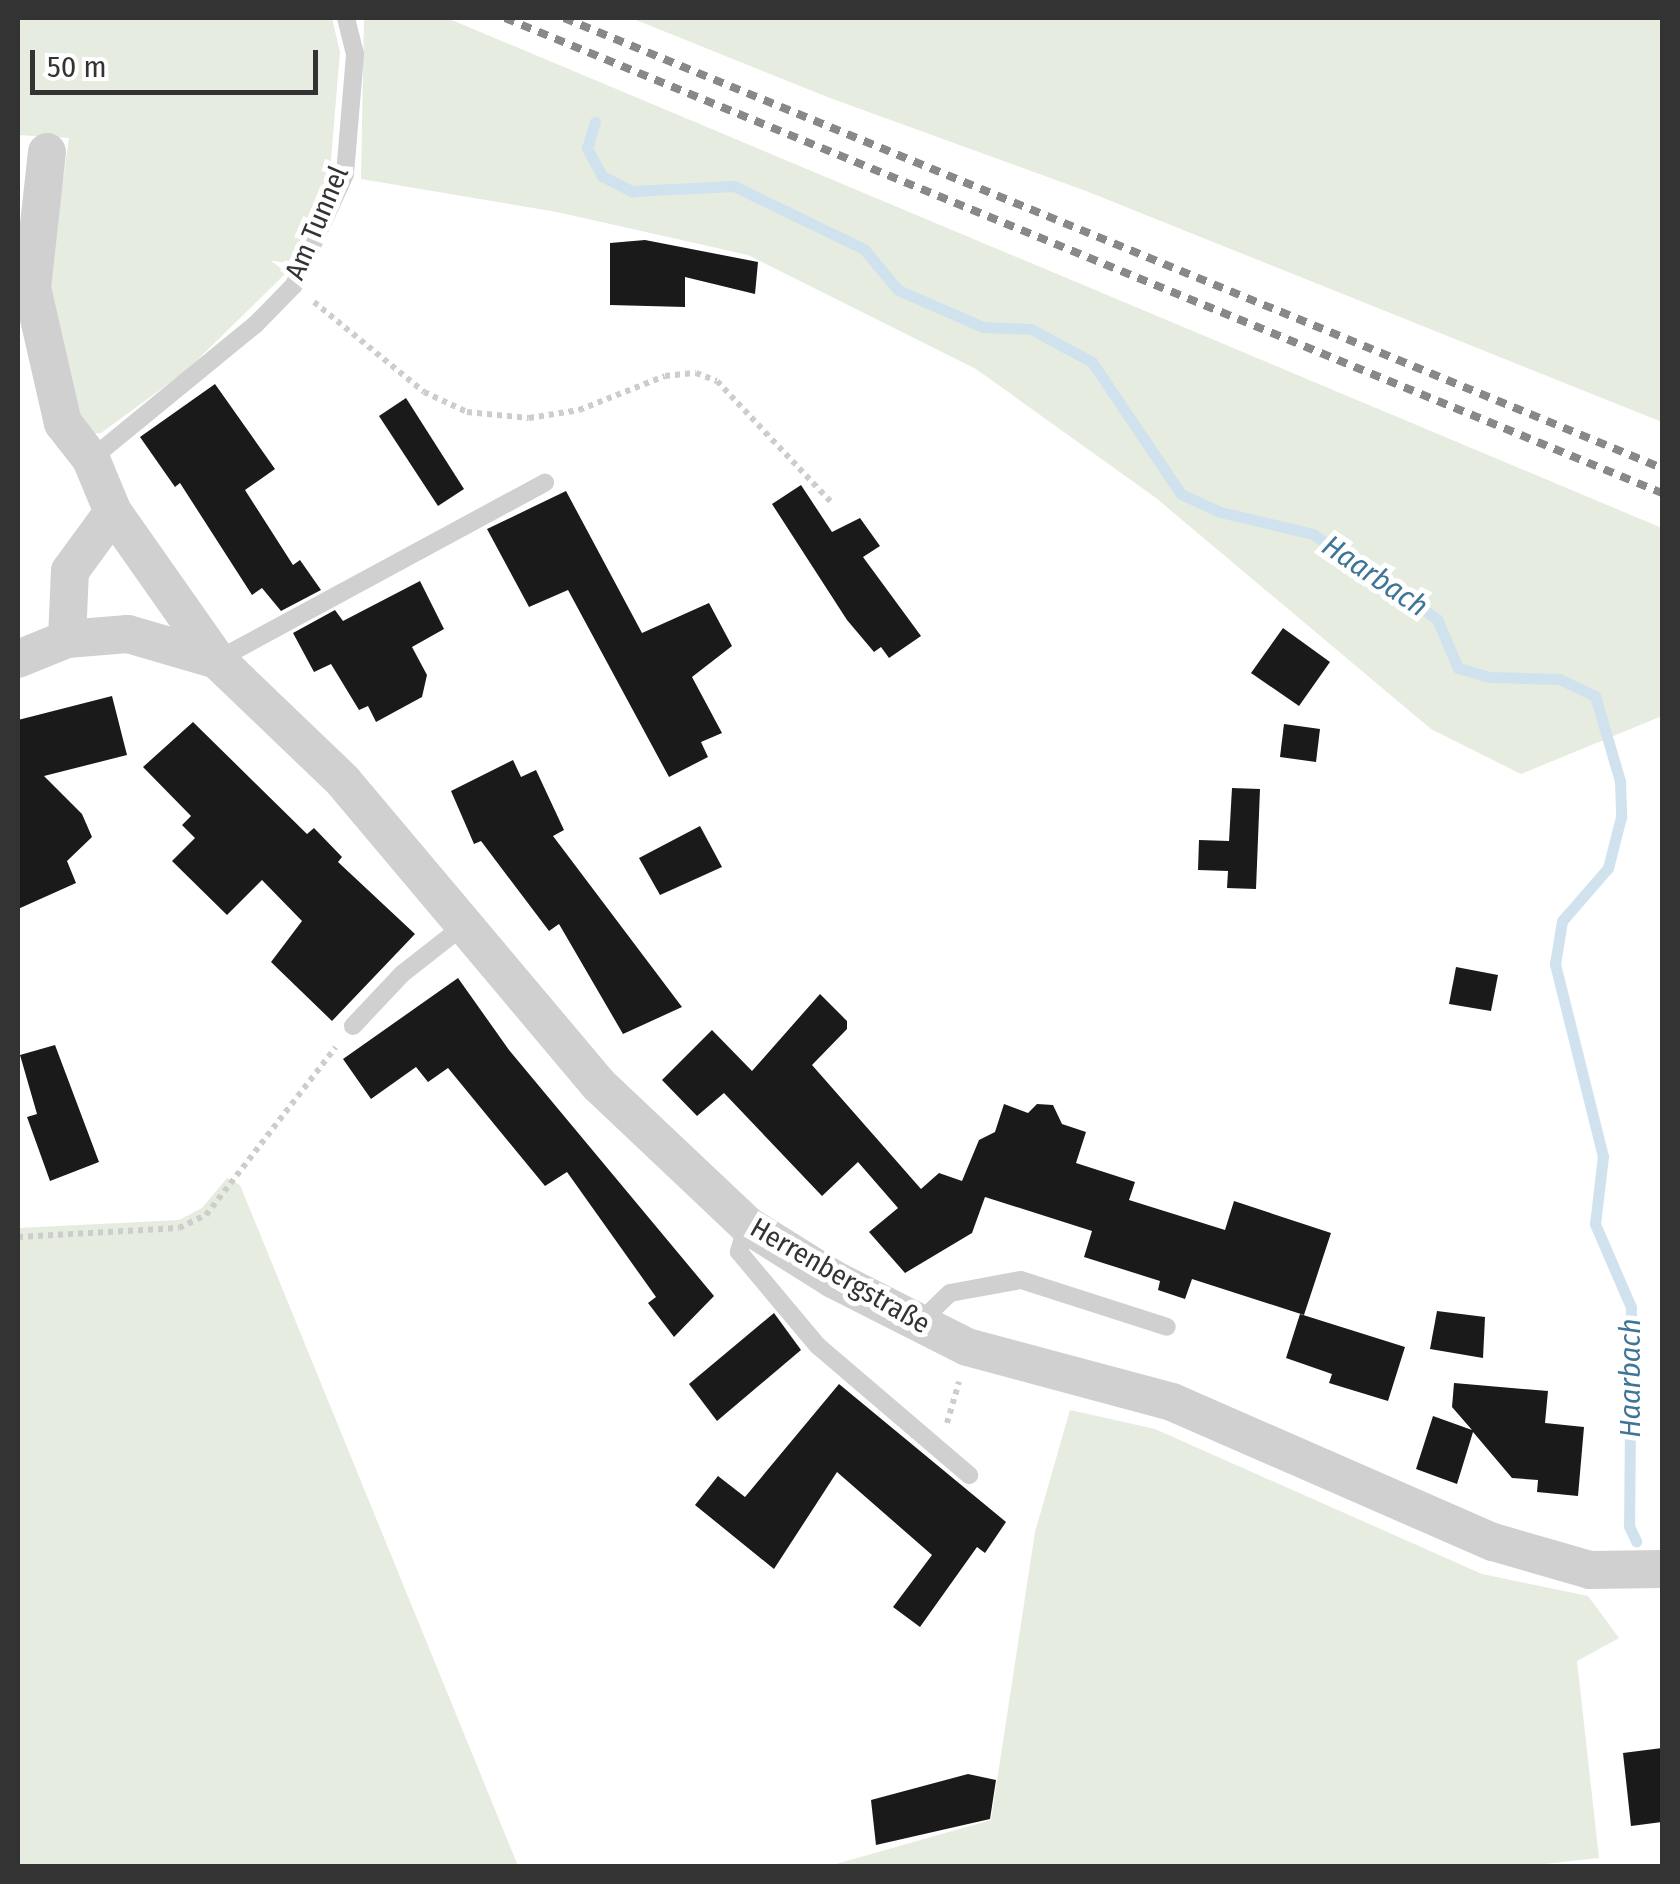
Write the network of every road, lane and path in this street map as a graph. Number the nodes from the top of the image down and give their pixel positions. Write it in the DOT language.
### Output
graph roads {
  1 [pos="346,18"];
  2 [pos="47,152"];
  3 [pos="294,285"];
  4 [pos="91,459"];
  5 [pos="545,483"];
  6 [pos="834,505"];
  7 [pos="112,512"];
  8 [pos="67,638"];
  9 [pos="18,658"];
  10 [pos="217,660"];
  11 [pos="467,923"];
  12 [pos="352,1026"];
  13 [pos="747,1225"];
  14 [pos="18,1238"];
  15 [pos="918,1324"];
  16 [pos="1168,1328"];
  17 [pos="968,1476"];
  18 [pos="1662,1569"];
  1 -- 3 [label="lane, Am Tunnel"];
  2 -- 4 [label="street"];
  3 -- 4 [label="lane, Am Tunnel"];
  3 -- 6 [label="path"];
  4 -- 7 [label="street"];
  5 -- 10 [label="lane"];
  7 -- 8 [label="street"];
  7 -- 10 [label="street, Herrenbergstraße"];
  8 -- 9 [label="street, Herrenbergstraße"];
  8 -- 10 [label="street, Herrenbergstraße"];
  10 -- 11 [label="street, Herrenbergstraße"];
  11 -- 12 [label="lane"];
  11 -- 13 [label="street, Herrenbergstraße"];
  12 -- 14 [label="path"];
  13 -- 15 [label="street, Herrenbergstraße"];
  13 -- 17 [label="lane"];
  15 -- 16 [label="lane"];
  15 -- 18 [label="street, Herrenbergstraße"];
}
